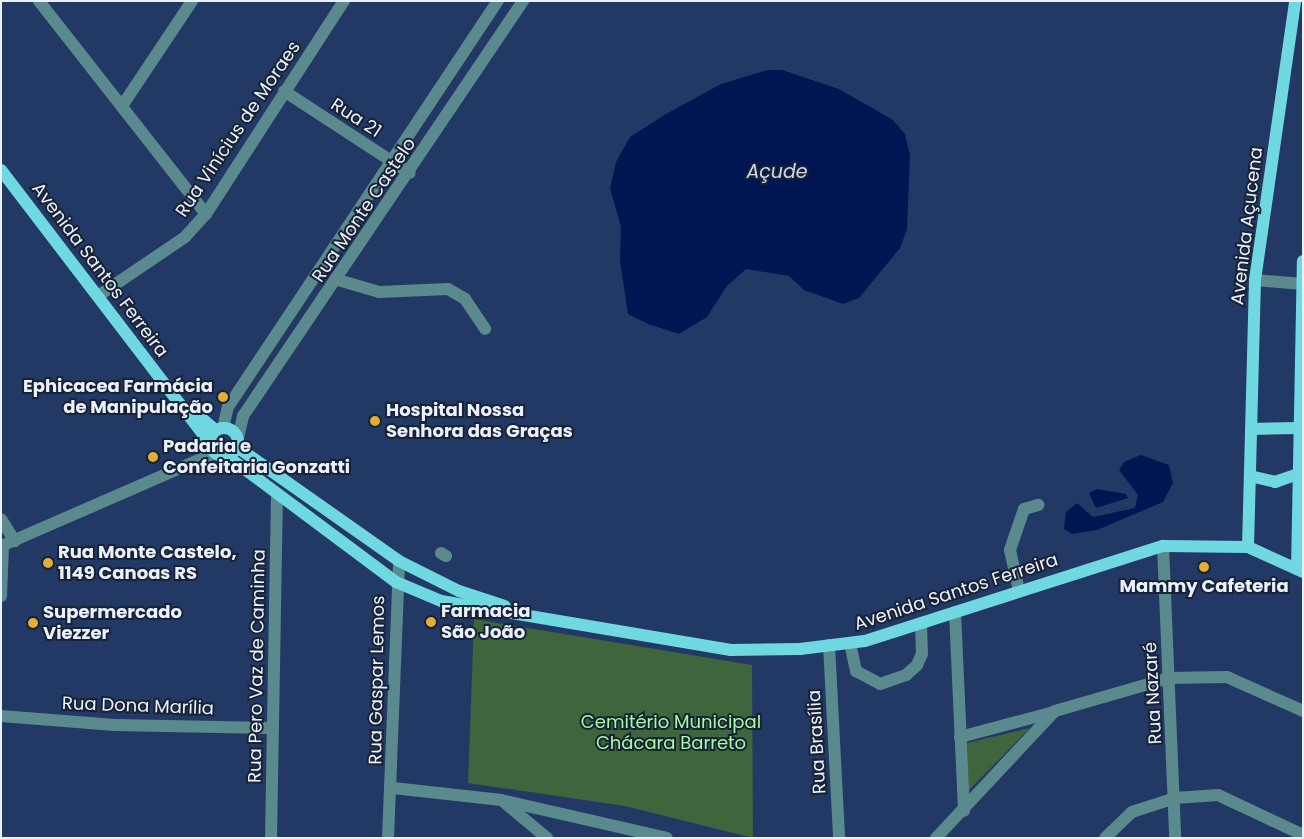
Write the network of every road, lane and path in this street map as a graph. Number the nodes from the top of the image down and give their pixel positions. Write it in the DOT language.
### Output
graph roads {
  1 [pos="39,1"];
  2 [pos="192,1"];
  3 [pos="344,1"];
  4 [pos="498,1"];
  5 [pos="523,1"];
  6 [pos="1295,1"];
  7 [pos="284,91"];
  8 [pos="122,106"];
  9 [pos="393,163"];
  10 [pos="1,170"];
  11 [pos="410,174"];
  12 [pos="206,214"];
  13 [pos="1303,261"];
  14 [pos="338,280"];
  15 [pos="1255,280"];
  16 [pos="1301,283"];
  17 [pos="98,296"];
  18 [pos="484,329"];
  19 [pos="171,391"];
  20 [pos="1301,428"];
  21 [pos="1251,429"];
  22 [pos="219,430"];
  23 [pos="238,443"];
  24 [pos="217,451"];
  25 [pos="1298,474"];
  26 [pos="1250,476"];
  27 [pos="277,494"];
  28 [pos="1038,505"];
  29 [pos="1,519"];
  30 [pos="15,541"];
  31 [pos="2,546"];
  32 [pos="1163,546"];
  33 [pos="1248,547"];
  34 [pos="399,562"];
  35 [pos="1300,571"];
  36 [pos="396,582"];
  37 [pos="1019,591"];
  38 [pos="1,596"];
  39 [pos="524,612"];
  40 [pos="955,612"];
  41 [pos="921,623"];
  42 [pos="850,643"];
  43 [pos="829,645"];
  44 [pos="1169,678"];
  45 [pos="1055,711"];
  46 [pos="1303,711"];
  47 [pos="1,716"];
  48 [pos="273,728"];
  49 [pos="960,736"];
  50 [pos="392,794"];
  51 [pos="1176,798"];
  52 [pos="501,800"];
  53 [pos="964,811"];
  54 [pos="1303,835"];
  55 [pos="271,838"];
  56 [pos="388,838"];
  57 [pos="394,838"];
  58 [pos="547,838"];
  59 [pos="667,838"];
  60 [pos="839,838"];
  61 [pos="936,838"];
  62 [pos="1105,838"];
  63 [pos="1175,838"];
  1 -- 8 [label="street"];
  2 -- 8 [label="street"];
  3 -- 7 [label="street, Rua Vinícius de Moraes"];
  4 -- 9 [label="street, Rua Monte Castelo"];
  5 -- 11 [label="street, Rua Monte Castelo"];
  6 -- 15 [label="main road, Avenida Açucena"];
  7 -- 9 [label="street, Rua 21"];
  7 -- 12 [label="street, Rua Vinícius de Moraes"];
  8 -- 12 [label="street"];
  9 -- 11 [label="street, Rua 21"];
  9 -- 22 [label="street, Rua Monte Castelo"];
  10 -- 17 [label="main road, Avenida Santos Ferreira"];
  11 -- 14 [label="street, Rua Monte Castelo"];
  12 -- 17 [label="street, Rua Vinícius de Moraes"];
  13 -- 16 [label="main road"];
  14 -- 18 [label="street"];
  14 -- 23 [label="street, Rua Monte Castelo"];
  15 -- 16 [label="street"];
  15 -- 21 [label="main road, Avenida Açucena"];
  16 -- 20 [label="main road"];
  17 -- 19 [label="main road, Avenida Santos Ferreira"];
  19 -- 22 [label="main road, Avenida Santos Ferreira"];
  19 -- 24 [label="main road, Avenida Santos Ferreira"];
  20 -- 21 [label="main road"];
  20 -- 25 [label="main road"];
  21 -- 26 [label="main road, Avenida Açucena"];
  22 -- 23 [label="main road, Avenida Santos Ferreira"];
  22 -- 24 [label="main road"];
  23 -- 24 [label="main road"];
  23 -- 34 [label="main road, Avenida Santos Ferreira"];
  24 -- 27 [label="main road, Avenida Santos Ferreira"];
  24 -- 30 [label="street"];
  25 -- 26 [label="main road"];
  25 -- 35 [label="main road"];
  26 -- 33 [label="main road, Avenida Açucena"];
  27 -- 36 [label="main road, Avenida Santos Ferreira"];
  27 -- 48 [label="street, Rua Pero Vaz de Caminha"];
  28 -- 37 [label="street"];
  29 -- 30 [label="street"];
  30 -- 31 [label="street"];
  31 -- 38 [label="street"];
  32 -- 33 [label="main road, Avenida Santos Ferreira"];
  32 -- 37 [label="main road, Avenida Santos Ferreira"];
  32 -- 44 [label="street, Rua Nazaré"];
  33 -- 35 [label="main road, Avenida Santos Ferreira"];
  34 -- 36 [label="street, Rua Gaspar Lemos"];
  34 -- 39 [label="main road, Avenida Santos Ferreira"];
  36 -- 39 [label="main road, Avenida Santos Ferreira"];
  36 -- 50 [label="street, Rua Gaspar Lemos"];
  37 -- 40 [label="main road, Avenida Santos Ferreira"];
  39 -- 43 [label="main road, Avenida Santos Ferreira"];
  40 -- 41 [label="main road, Avenida Santos Ferreira"];
  40 -- 49 [label="street"];
  41 -- 42 [label="main road, Avenida Santos Ferreira"];
  41 -- 42 [label="street"];
  42 -- 43 [label="main road, Avenida Santos Ferreira"];
  43 -- 60 [label="street, Rua Brasília"];
  44 -- 45 [label="street"];
  44 -- 46 [label="street"];
  44 -- 51 [label="street, Rua Nazaré"];
  45 -- 49 [label="street"];
  45 -- 53 [label="street"];
  47 -- 48 [label="street, Rua Dona Marília"];
  48 -- 55 [label="street, Rua Pero Vaz de Caminha"];
  49 -- 53 [label="street"];
  50 -- 52 [label="street"];
  50 -- 56 [label="street, Rua Gaspar Lemos"];
  50 -- 57 [label="street, Rua Gaspar Lemos"];
  51 -- 54 [label="street"];
  51 -- 62 [label="street"];
  51 -- 63 [label="street, Rua Nazaré"];
  52 -- 58 [label="street"];
  52 -- 59 [label="street"];
  53 -- 61 [label="street"];
}
